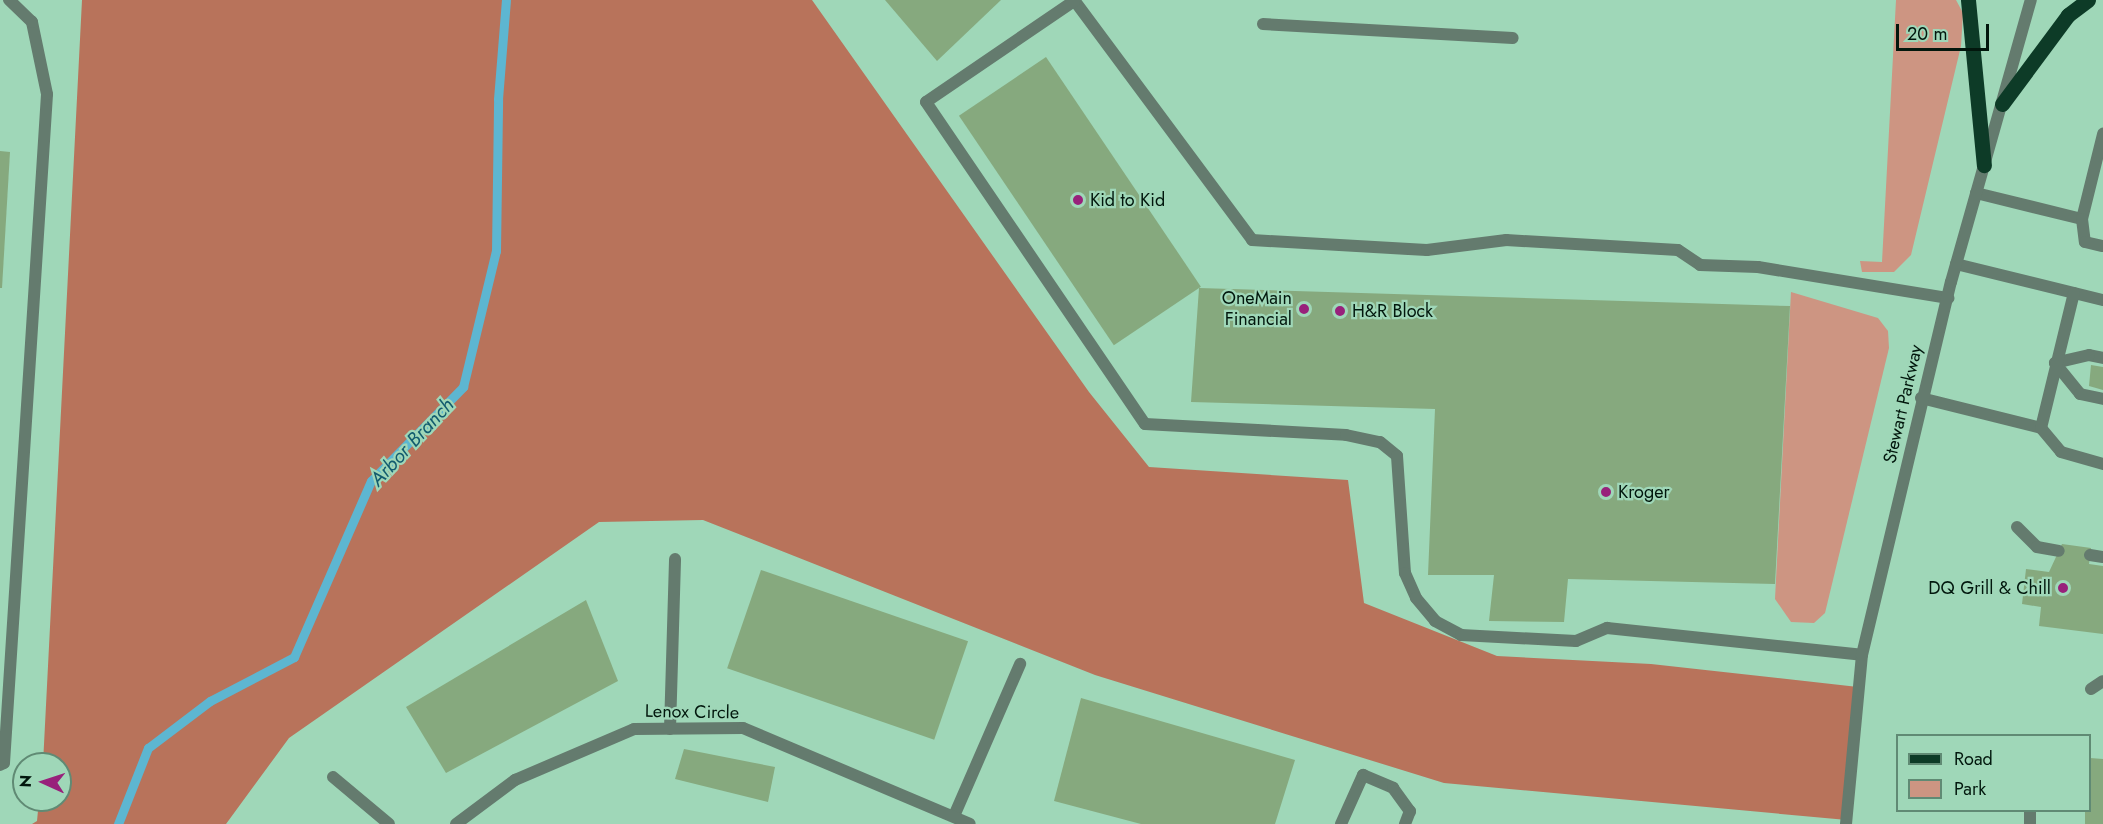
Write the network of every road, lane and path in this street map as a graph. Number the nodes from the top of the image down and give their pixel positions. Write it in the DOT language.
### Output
graph roads {
  1 [pos="9,0"];
  2 [pos="1074,0"];
  3 [pos="1968,0"];
  4 [pos="2031,0"];
  5 [pos="2088,0"];
  6 [pos="1263,24"];
  7 [pos="1513,38"];
  8 [pos="2001,104"];
  9 [pos="2103,134"];
  10 [pos="1984,165"];
  11 [pos="1976,193"];
  12 [pos="2082,219"];
  13 [pos="2103,246"];
  14 [pos="1956,264"];
  15 [pos="2074,293"];
  16 [pos="1948,298"];
  17 [pos="2103,300"];
  18 [pos="2103,358"];
  19 [pos="2055,363"];
  20 [pos="1921,398"];
  21 [pos="2103,399"];
  22 [pos="2042,428"];
  23 [pos="2103,464"];
  24 [pos="2017,527"];
  25 [pos="2059,551"];
  26 [pos="2090,555"];
  27 [pos="2103,557"];
  28 [pos="675,559"];
  29 [pos="1862,655"];
  30 [pos="1020,664"];
  31 [pos="2103,681"];
  32 [pos="2091,690"];
  33 [pos="670,729"];
  34 [pos="0,765"];
  35 [pos="333,777"];
  36 [pos="950,820"];
  37 [pos="389,824"];
  38 [pos="456,824"];
  39 [pos="970,824"];
  40 [pos="1341,824"];
  41 [pos="1406,824"];
  42 [pos="1846,824"];
  1 -- 34 [label="street"];
  2 -- 16 [label="street"];
  2 -- 29 [label="street"];
  3 -- 10 [label="main road"];
  4 -- 8 [label="street, Stewart Parkway"];
  5 -- 8 [label="main road"];
  6 -- 7 [label="street"];
  8 -- 10 [label="street, Stewart Parkway"];
  9 -- 12 [label="street"];
  10 -- 11 [label="street, Stewart Parkway"];
  11 -- 12 [label="street"];
  11 -- 14 [label="street, Stewart Parkway"];
  12 -- 13 [label="street"];
  14 -- 15 [label="street"];
  14 -- 16 [label="street, Stewart Parkway"];
  15 -- 17 [label="street"];
  15 -- 19 [label="street"];
  16 -- 20 [label="street, Stewart Parkway"];
  18 -- 19 [label="street"];
  19 -- 21 [label="street"];
  19 -- 22 [label="street"];
  20 -- 22 [label="street"];
  20 -- 29 [label="street, Stewart Parkway"];
  22 -- 23 [label="street"];
  24 -- 25 [label="street"];
  26 -- 27 [label="street"];
  28 -- 33 [label="street"];
  29 -- 42 [label="street, Stewart Parkway"];
  30 -- 36 [label="street"];
  31 -- 32 [label="street"];
  33 -- 36 [label="street, Lenox Circle"];
  33 -- 38 [label="street, Lenox Circle"];
  35 -- 37 [label="street"];
  36 -- 39 [label="street, Lenox Circle"];
  40 -- 41 [label="street"];
}
